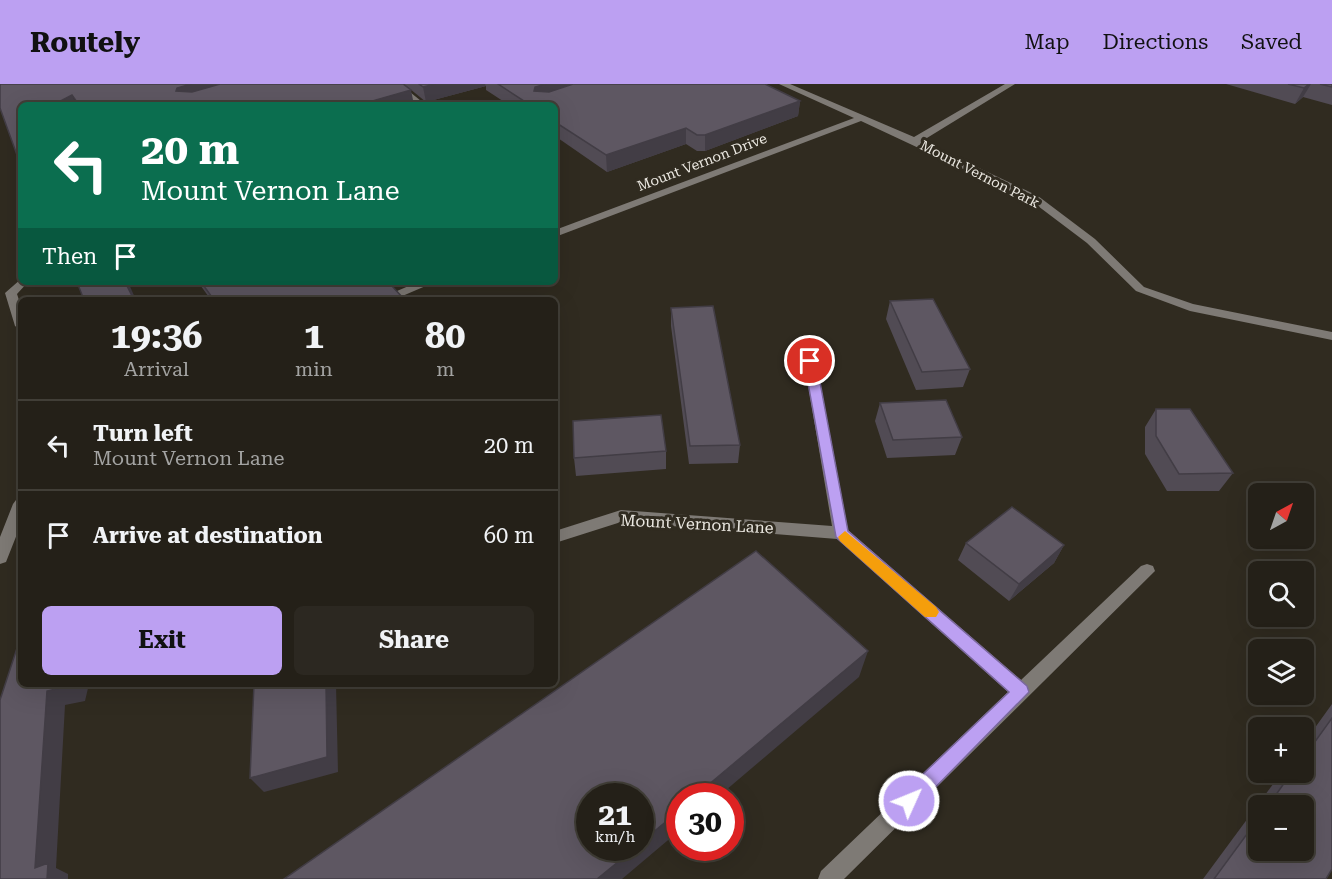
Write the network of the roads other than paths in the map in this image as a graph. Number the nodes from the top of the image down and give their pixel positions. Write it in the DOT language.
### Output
graph roads {
  1 [pos="394,84"];
  2 [pos="783,84"];
  3 [pos="1011,84"];
  4 [pos="418,102"];
  5 [pos="859,119"];
  6 [pos="915,141"];
  7 [pos="558,233"];
  8 [pos="19,285"];
  9 [pos="421,285"];
  10 [pos="389,297"];
  11 [pos="18,316"];
  12 [pos="1332,336"];
  13 [pos="810,361"];
  14 [pos="18,512"];
  15 [pos="841,533"];
  16 [pos="558,536"];
  17 [pos="0,557"];
  18 [pos="1147,571"];
  19 [pos="1021,692"];
  20 [pos="829,879"];
  1 -- 4 [label="street"];
  2 -- 5 [label="street, Mount Vernon Park"];
  3 -- 6 [label="street"];
  5 -- 6 [label="street, Mount Vernon Park"];
  5 -- 7 [label="street, Mount Vernon Drive"];
  6 -- 12 [label="street, Mount Vernon Park"];
  8 -- 11 [label="street"];
  9 -- 10 [label="street"];
  13 -- 15 [label="street"];
  14 -- 17 [label="street"];
  15 -- 16 [label="street, Mount Vernon Lane"];
  15 -- 19 [label="street"];
  18 -- 19 [label="street"];
  19 -- 20 [label="street"];
}
